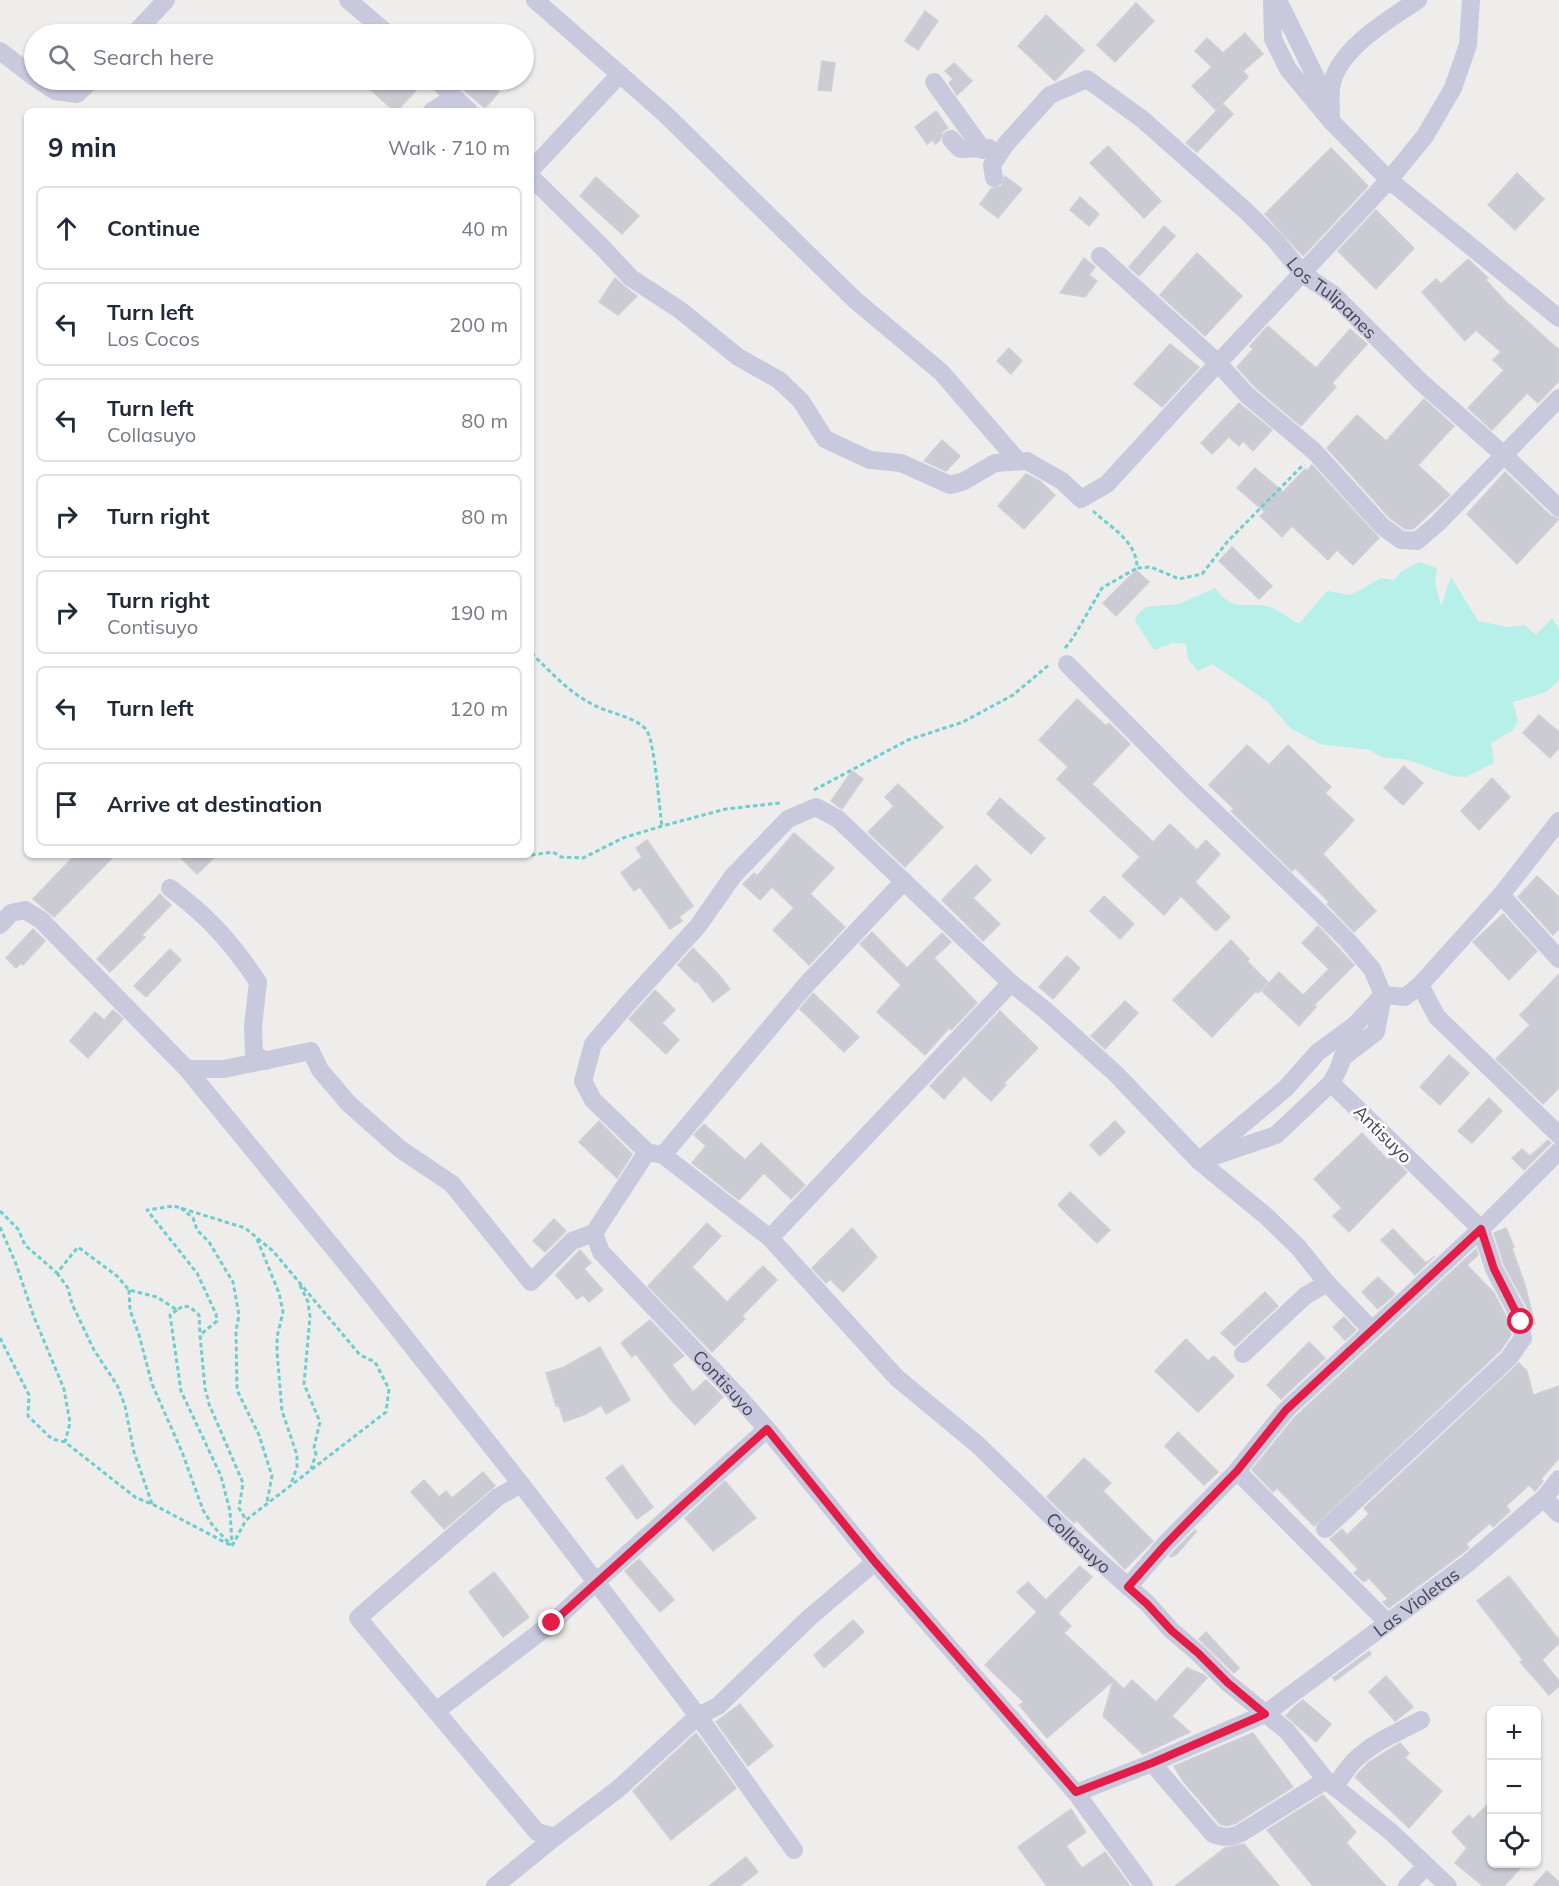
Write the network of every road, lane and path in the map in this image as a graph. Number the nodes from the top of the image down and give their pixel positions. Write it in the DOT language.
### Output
graph roads {
  1 [pos="166,0"];
  2 [pos="348,0"];
  3 [pos="535,0"];
  4 [pos="1272,0"];
  5 [pos="1278,0"];
  6 [pos="1418,0"];
  7 [pos="1470,0"];
  8 [pos="143,24"];
  9 [pos="376,24"];
  10 [pos="0,51"];
  11 [pos="24,69"];
  12 [pos="620,74"];
  13 [pos="933,82"];
  14 [pos="54,90"];
  15 [pos="81,90"];
  16 [pos="446,90"];
  17 [pos="454,98"];
  18 [pos="437,108"];
  19 [pos="466,108"];
  20 [pos="1331,121"];
  21 [pos="951,139"];
  22 [pos="1006,144"];
  23 [pos="983,150"];
  24 [pos="534,167"];
  25 [pos="994,178"];
  26 [pos="534,180"];
  27 [pos="1389,180"];
  28 [pos="1100,256"];
  29 [pos="1303,274"];
  30 [pos="1559,318"];
  31 [pos="1218,363"];
  32 [pos="1559,398"];
  33 [pos="1315,452"];
  34 [pos="1504,455"];
  35 [pos="1018,461"];
  36 [pos="1081,499"];
  37 [pos="1559,508"];
  38 [pos="1137,568"];
  39 [pos="534,656"];
  40 [pos="1061,659"];
  41 [pos="812,791"];
  42 [pos="781,802"];
  43 [pos="1559,821"];
  44 [pos="662,826"];
  45 [pos="534,854"];
  46 [pos="904,880"];
  47 [pos="170,888"];
  48 [pos="1501,895"];
  49 [pos="0,925"];
  50 [pos="1559,959"];
  51 [pos="1011,983"];
  52 [pos="1420,985"];
  53 [pos="1383,995"];
  54 [pos="1355,1024"];
  55 [pos="1342,1058"];
  56 [pos="266,1061"];
  57 [pos="187,1069"];
  58 [pos="1331,1083"];
  59 [pos="1559,1135"];
  60 [pos="1559,1151"];
  61 [pos="655,1153"];
  62 [pos="1199,1161"];
  63 [pos="180,1208"];
  64 [pos="0,1212"];
  65 [pos="0,1227"];
  66 [pos="1481,1229"];
  67 [pos="594,1233"];
  68 [pos="256,1237"];
  69 [pos="770,1238"];
  70 [pos="57,1273"];
  71 [pos="299,1282"];
  72 [pos="1327,1283"];
  73 [pos="129,1290"];
  74 [pos="177,1310"];
  75 [pos="1372,1330"];
  76 [pos="200,1335"];
  77 [pos="0,1338"];
  78 [pos="1243,1354"];
  79 [pos="767,1429"];
  80 [pos="65,1442"];
  81 [pos="310,1470"];
  82 [pos="1237,1471"];
  83 [pos="1559,1479"];
  84 [pos="521,1484"];
  85 [pos="290,1486"];
  86 [pos="1544,1498"];
  87 [pos="152,1504"];
  88 [pos="267,1504"];
  89 [pos="1559,1514"];
  90 [pos="246,1521"];
  91 [pos="1325,1529"];
  92 [pos="232,1546"];
  93 [pos="875,1562"];
  94 [pos="596,1582"];
  95 [pos="1128,1587"];
  96 [pos="1388,1623"];
  97 [pos="436,1711"];
  98 [pos="1265,1714"];
  99 [pos="698,1716"];
  100 [pos="1421,1720"];
  101 [pos="1152,1763"];
  102 [pos="1330,1783"];
  103 [pos="1076,1792"];
  104 [pos="555,1837"];
  105 [pos="794,1850"];
  106 [pos="1426,1866"];
  107 [pos="495,1886"];
  108 [pos="1144,1886"];
  109 [pos="1407,1886"];
  110 [pos="1448,1886"];
  1 -- 8 [label="street"];
  2 -- 9 [label="street"];
  3 -- 12 [label="street"];
  4 -- 20 [label="street"];
  5 -- 20 [label="street"];
  6 -- 20 [label="street"];
  7 -- 27 [label="street"];
  10 -- 11 [label="street"];
  12 -- 24 [label="street"];
  12 -- 35 [label="street"];
  13 -- 23 [label="street"];
  14 -- 15 [label="street"];
  16 -- 17 [label="street"];
  17 -- 18 [label="street"];
  17 -- 19 [label="street"];
  20 -- 27 [label="street"];
  21 -- 23 [label="street"];
  22 -- 23 [label="street"];
  22 -- 25 [label="street"];
  22 -- 29 [label="street, Los Tulipanes"];
  26 -- 35 [label="street"];
  27 -- 29 [label="street"];
  27 -- 30 [label="street"];
  28 -- 31 [label="street"];
  29 -- 31 [label="street"];
  29 -- 34 [label="street, Los Tulipanes"];
  31 -- 33 [label="street"];
  31 -- 36 [label="street"];
  32 -- 34 [label="street"];
  33 -- 34 [label="street"];
  33 -- 38 [label="path"];
  34 -- 37 [label="street, Los Tulipanes"];
  35 -- 36 [label="street"];
  36 -- 38 [label="path"];
  38 -- 40 [label="path"];
  39 -- 44 [label="path"];
  40 -- 41 [label="path"];
  40 -- 53 [label="street"];
  42 -- 44 [label="path"];
  43 -- 48 [label="street"];
  44 -- 45 [label="path"];
  46 -- 51 [label="street"];
  46 -- 61 [label="street"];
  46 -- 61 [label="street, Collasuyo"];
  47 -- 56 [label="street"];
  48 -- 50 [label="street"];
  48 -- 52 [label="street"];
  49 -- 57 [label="street"];
  51 -- 62 [label="street"];
  51 -- 69 [label="street"];
  52 -- 53 [label="street"];
  52 -- 59 [label="street"];
  53 -- 54 [label="street"];
  53 -- 55 [label="street"];
  54 -- 55 [label="street"];
  54 -- 62 [label="street"];
  55 -- 58 [label="street"];
  56 -- 57 [label="street"];
  56 -- 67 [label="street"];
  57 -- 84 [label="street"];
  58 -- 62 [label="street"];
  58 -- 66 [label="street, Antisuyo"];
  60 -- 66 [label="street"];
  61 -- 67 [label="street"];
  61 -- 69 [label="street, Collasuyo"];
  62 -- 72 [label="street"];
  63 -- 68 [label="path"];
  63 -- 76 [label="path"];
  63 -- 88 [label="path"];
  64 -- 70 [label="path"];
  65 -- 80 [label="path"];
  66 -- 75 [label="street"];
  66 -- 91 [label="street"];
  67 -- 79 [label="street, Contisuyo"];
  68 -- 71 [label="path"];
  68 -- 85 [label="path"];
  69 -- 95 [label="street, Collasuyo"];
  70 -- 73 [label="path"];
  70 -- 87 [label="path"];
  71 -- 81 [label="path"];
  71 -- 81 [label="path"];
  72 -- 75 [label="street"];
  72 -- 78 [label="street"];
  73 -- 74 [label="path"];
  73 -- 92 [label="path"];
  74 -- 76 [label="path"];
  74 -- 92 [label="path"];
  75 -- 82 [label="street"];
  76 -- 90 [label="path"];
  77 -- 80 [label="path"];
  79 -- 93 [label="street, Contisuyo"];
  79 -- 94 [label="street"];
  80 -- 87 [label="path"];
  81 -- 85 [label="path"];
  82 -- 95 [label="street"];
  82 -- 96 [label="street"];
  83 -- 86 [label="street, Las Violetas"];
  84 -- 94 [label="street"];
  84 -- 97 [label="street"];
  85 -- 88 [label="path"];
  86 -- 89 [label="street"];
  86 -- 96 [label="street, Las Violetas"];
  87 -- 92 [label="path"];
  88 -- 90 [label="path"];
  90 -- 92 [label="path"];
  93 -- 99 [label="street"];
  93 -- 103 [label="street, Contisuyo"];
  94 -- 97 [label="street"];
  94 -- 99 [label="street"];
  95 -- 98 [label="street, Collasuyo"];
  96 -- 98 [label="street, Las Violetas"];
  97 -- 104 [label="street"];
  98 -- 101 [label="street, Las Violetas"];
  98 -- 102 [label="street, Collasuyo"];
  99 -- 104 [label="street"];
  99 -- 105 [label="street"];
  100 -- 102 [label="street"];
  101 -- 102 [label="street"];
  101 -- 103 [label="street, Las Violetas"];
  102 -- 106 [label="street, Collasuyo"];
  103 -- 108 [label="street, Contisuyo"];
  104 -- 107 [label="street"];
  106 -- 109 [label="street"];
  106 -- 110 [label="street, Collasuyo"];
}
